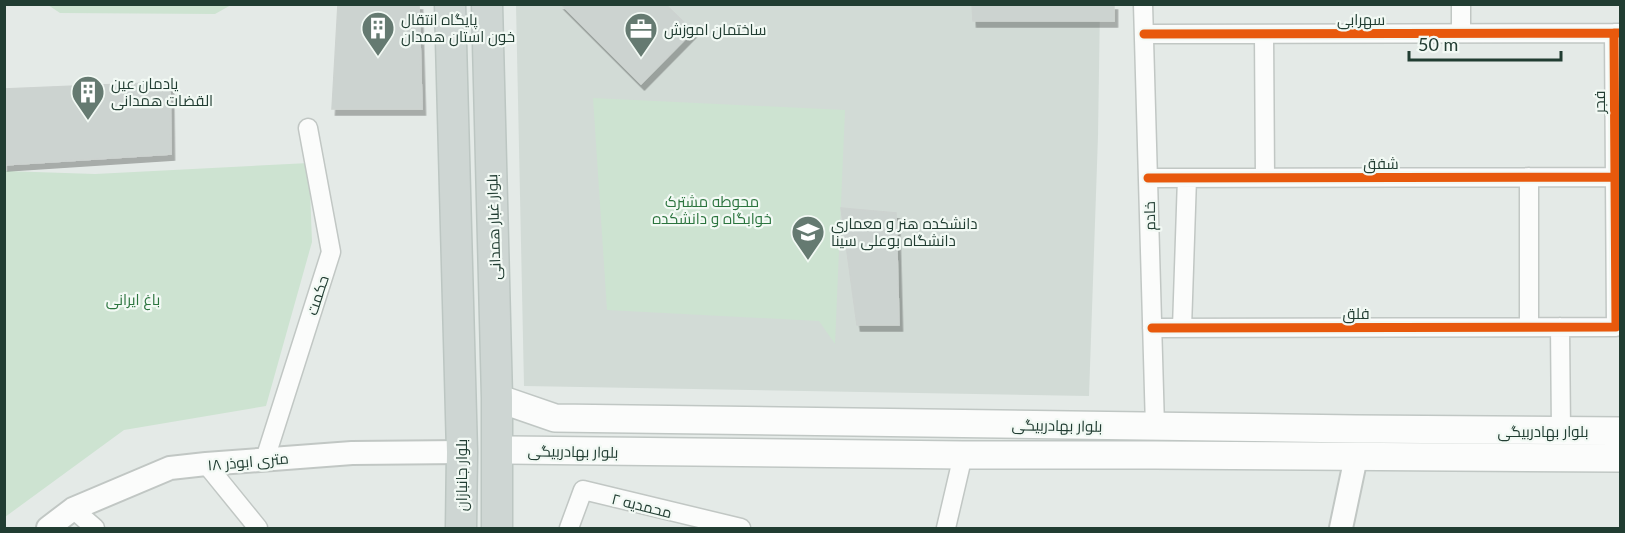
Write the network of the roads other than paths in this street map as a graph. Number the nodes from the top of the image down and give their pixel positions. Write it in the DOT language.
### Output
graph roads {
  1 [pos="450,4"];
  2 [pos="487,4"];
  3 [pos="1143,4"];
  4 [pos="1461,4"];
  5 [pos="1461,33"];
  6 [pos="1617,33"];
  7 [pos="1144,34"];
  8 [pos="1264,34"];
  9 [pos="1617,122"];
  10 [pos="308,128"];
  11 [pos="1528,177"];
  12 [pos="1615,177"];
  13 [pos="1148,178"];
  14 [pos="1186,178"];
  15 [pos="1265,178"];
  16 [pos="1618,267"];
  17 [pos="1530,327"];
  18 [pos="1560,327"];
  19 [pos="1152,328"];
  20 [pos="1182,328"];
  21 [pos="497,398"];
  22 [pos="1155,427"];
  23 [pos="1356,429"];
  24 [pos="1561,431"];
  25 [pos="1620,431"];
  26 [pos="498,450"];
  27 [pos="462,452"];
  28 [pos="963,455"];
  29 [pos="1356,457"];
  30 [pos="265,459"];
  31 [pos="1620,459"];
  32 [pos="206,464"];
  33 [pos="73,509"];
  34 [pos="48,528"];
  35 [pos="94,528"];
  36 [pos="258,528"];
  37 [pos="461,528"];
  38 [pos="497,528"];
  39 [pos="569,528"];
  40 [pos="741,528"];
  41 [pos="946,528"];
  42 [pos="1341,528"];
  1 -- 27 [label="main road, بلوار جانبازان"];
  2 -- 21 [label="main road, بلوار غبار همدانی"];
  3 -- 7 [label="street, خادم"];
  4 -- 5 [label="street"];
  5 -- 6 [label="street, سهرابی"];
  5 -- 8 [label="street, سهرابی"];
  6 -- 9 [label="street, فجر"];
  7 -- 8 [label="street, سهرابی"];
  7 -- 13 [label="street, خادم"];
  8 -- 15 [label="street"];
  9 -- 12 [label="street, فجر"];
  10 -- 30 [label="street, حکمت"];
  11 -- 12 [label="street, شفق"];
  11 -- 15 [label="street, شفق"];
  11 -- 17 [label="street"];
  12 -- 16 [label="street, فجر"];
  13 -- 14 [label="street, شفق"];
  13 -- 19 [label="street, خادم"];
  14 -- 15 [label="street, شفق"];
  14 -- 20 [label="street"];
  16 -- 18 [label="street, فلق"];
  17 -- 18 [label="street, فلق"];
  17 -- 20 [label="street, فلق"];
  18 -- 24 [label="street"];
  19 -- 20 [label="street, فلق"];
  19 -- 22 [label="street, خادم"];
  21 -- 22 [label="main road, بلوار بهادربیگی"];
  21 -- 26 [label="main road, بلوار غبار همدانی"];
  22 -- 23 [label="main road, بلوار بهادربیگی"];
  23 -- 24 [label="main road, بلوار بهادربیگی"];
  23 -- 29 [label="main road"];
  24 -- 25 [label="main road, بلوار بهادربیگی"];
  26 -- 28 [label="main road, بلوار بهادربیگی"];
  26 -- 38 [label="main road"];
  27 -- 30 [label="street, ۱۸ متری ابوذر"];
  27 -- 37 [label="main road, بلوار جانبازان"];
  28 -- 29 [label="main road, بلوار بهادربیگی"];
  28 -- 41 [label="street"];
  29 -- 31 [label="main road, بلوار بهادربیگی"];
  29 -- 42 [label="street"];
  30 -- 32 [label="street, ۱۸ متری ابوذر"];
  32 -- 33 [label="street, ۱۸ متری ابوذر"];
  32 -- 36 [label="street"];
  33 -- 34 [label="street, ۱۸ متری ابوذر"];
  33 -- 35 [label="street"];
  39 -- 40 [label="street, محمدیه ۲"];
}
